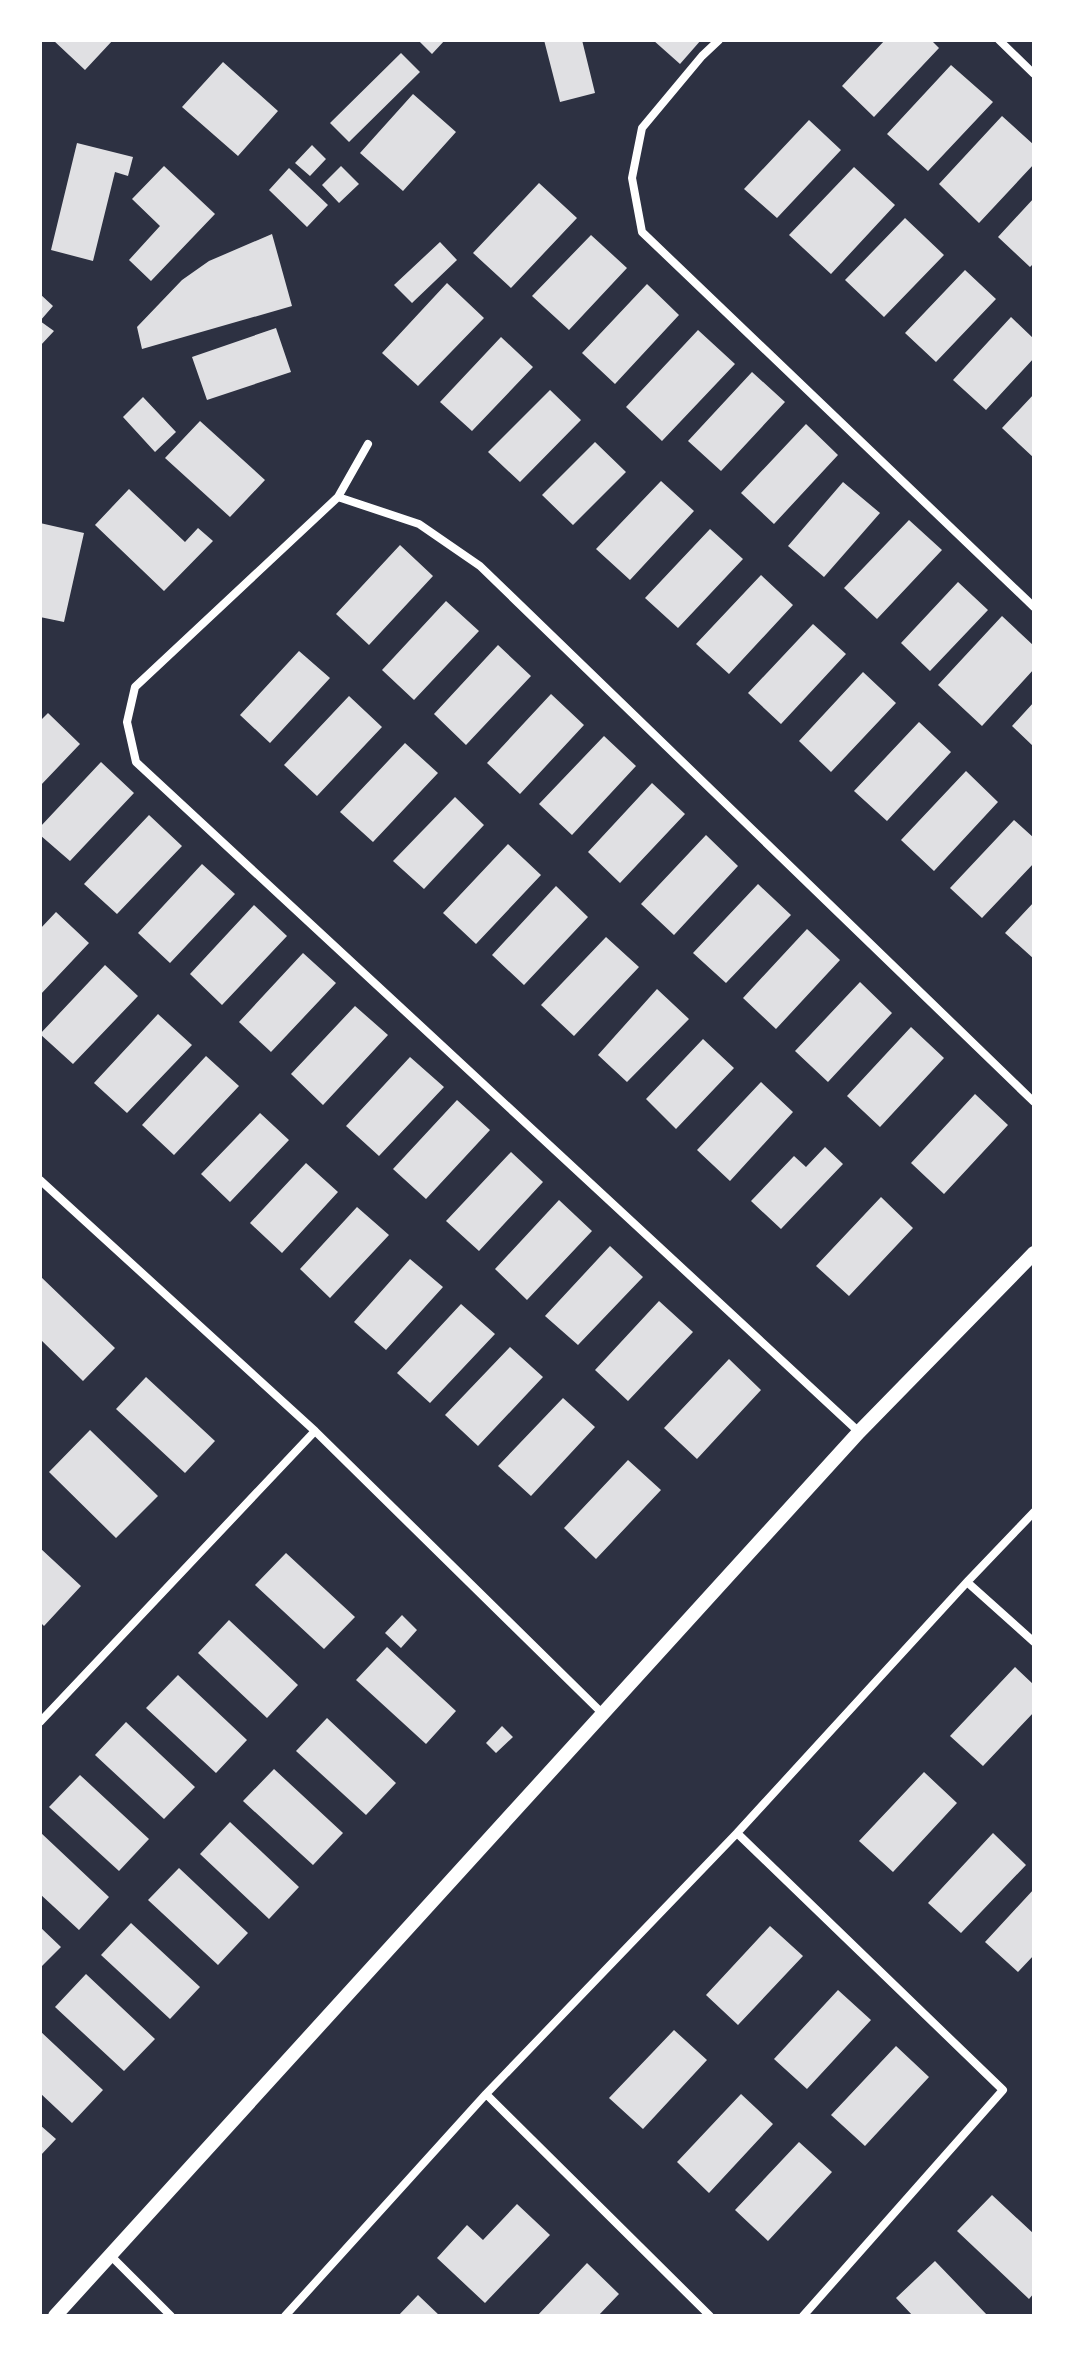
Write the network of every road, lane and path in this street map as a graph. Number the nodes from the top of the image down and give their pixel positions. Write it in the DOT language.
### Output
graph roads {
  1 [pos="719,40"];
  2 [pos="999,40"];
  3 [pos="1034,74"];
  4 [pos="368,444"];
  5 [pos="338,497"];
  6 [pos="1034,607"];
  7 [pos="1034,1102"];
  8 [pos="40,1180"];
  9 [pos="1034,1253"];
  10 [pos="315,1431"];
  11 [pos="859,1432"];
  12 [pos="1034,1512"];
  13 [pos="967,1582"];
  14 [pos="1034,1642"];
  15 [pos="602,1713"];
  16 [pos="40,1722"];
  17 [pos="737,1833"];
  18 [pos="486,2094"];
  19 [pos="111,2256"];
  20 [pos="55,2316"];
  21 [pos="171,2316"];
  22 [pos="285,2316"];
  23 [pos="710,2316"];
  24 [pos="803,2316"];
  1 -- 6 [label="street"];
  2 -- 3 [label="street"];
  4 -- 5 [label="street"];
  5 -- 7 [label="street"];
  5 -- 11 [label="street"];
  8 -- 10 [label="street"];
  9 -- 11 [label="street"];
  10 -- 15 [label="street"];
  10 -- 16 [label="street"];
  11 -- 15 [label="street"];
  12 -- 13 [label="street"];
  13 -- 14 [label="street"];
  13 -- 17 [label="street"];
  15 -- 19 [label="street"];
  17 -- 18 [label="street"];
  17 -- 24 [label="street"];
  18 -- 22 [label="street"];
  18 -- 23 [label="street"];
  19 -- 20 [label="street"];
  19 -- 21 [label="street"];
}
